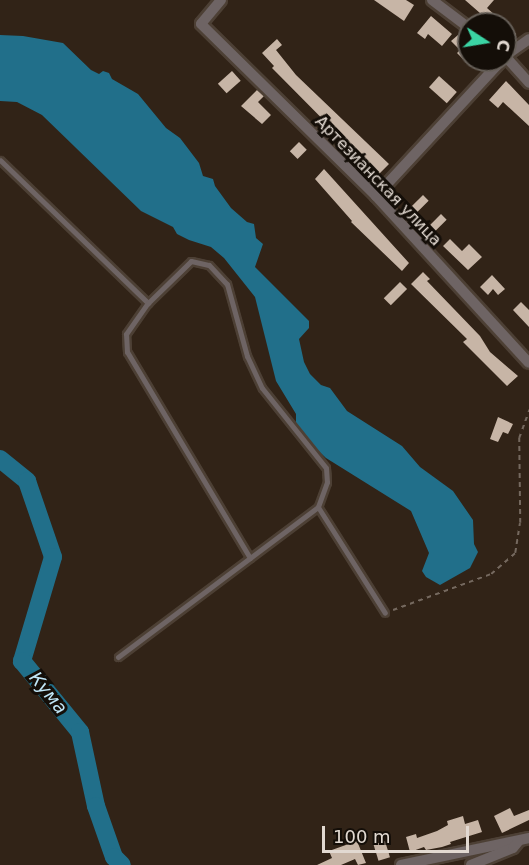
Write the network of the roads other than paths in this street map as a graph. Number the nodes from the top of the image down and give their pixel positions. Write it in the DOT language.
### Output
graph roads {
  1 [pos="221,0"];
  2 [pos="432,0"];
  3 [pos="457,19"];
  4 [pos="517,70"];
  5 [pos="491,72"];
  6 [pos="529,83"];
  7 [pos="0,160"];
  8 [pos="376,196"];
  9 [pos="148,303"];
  10 [pos="529,363"];
  11 [pos="318,507"];
  12 [pos="250,558"];
  13 [pos="385,613"];
  14 [pos="118,657"];
  15 [pos="524,839"];
  16 [pos="401,865"];
  17 [pos="471,865"];
  1 -- 8 [label="street, Артезианская улица"];
  2 -- 3 [label="street"];
  4 -- 6 [label="street"];
  5 -- 8 [label="street"];
  7 -- 9 [label="lane"];
  8 -- 10 [label="street, Артезианская улица"];
  9 -- 11 [label="lane"];
  9 -- 12 [label="lane"];
  11 -- 12 [label="lane"];
  11 -- 13 [label="lane"];
  12 -- 14 [label="lane"];
  15 -- 16 [label="street"];
  15 -- 17 [label="street"];
}
